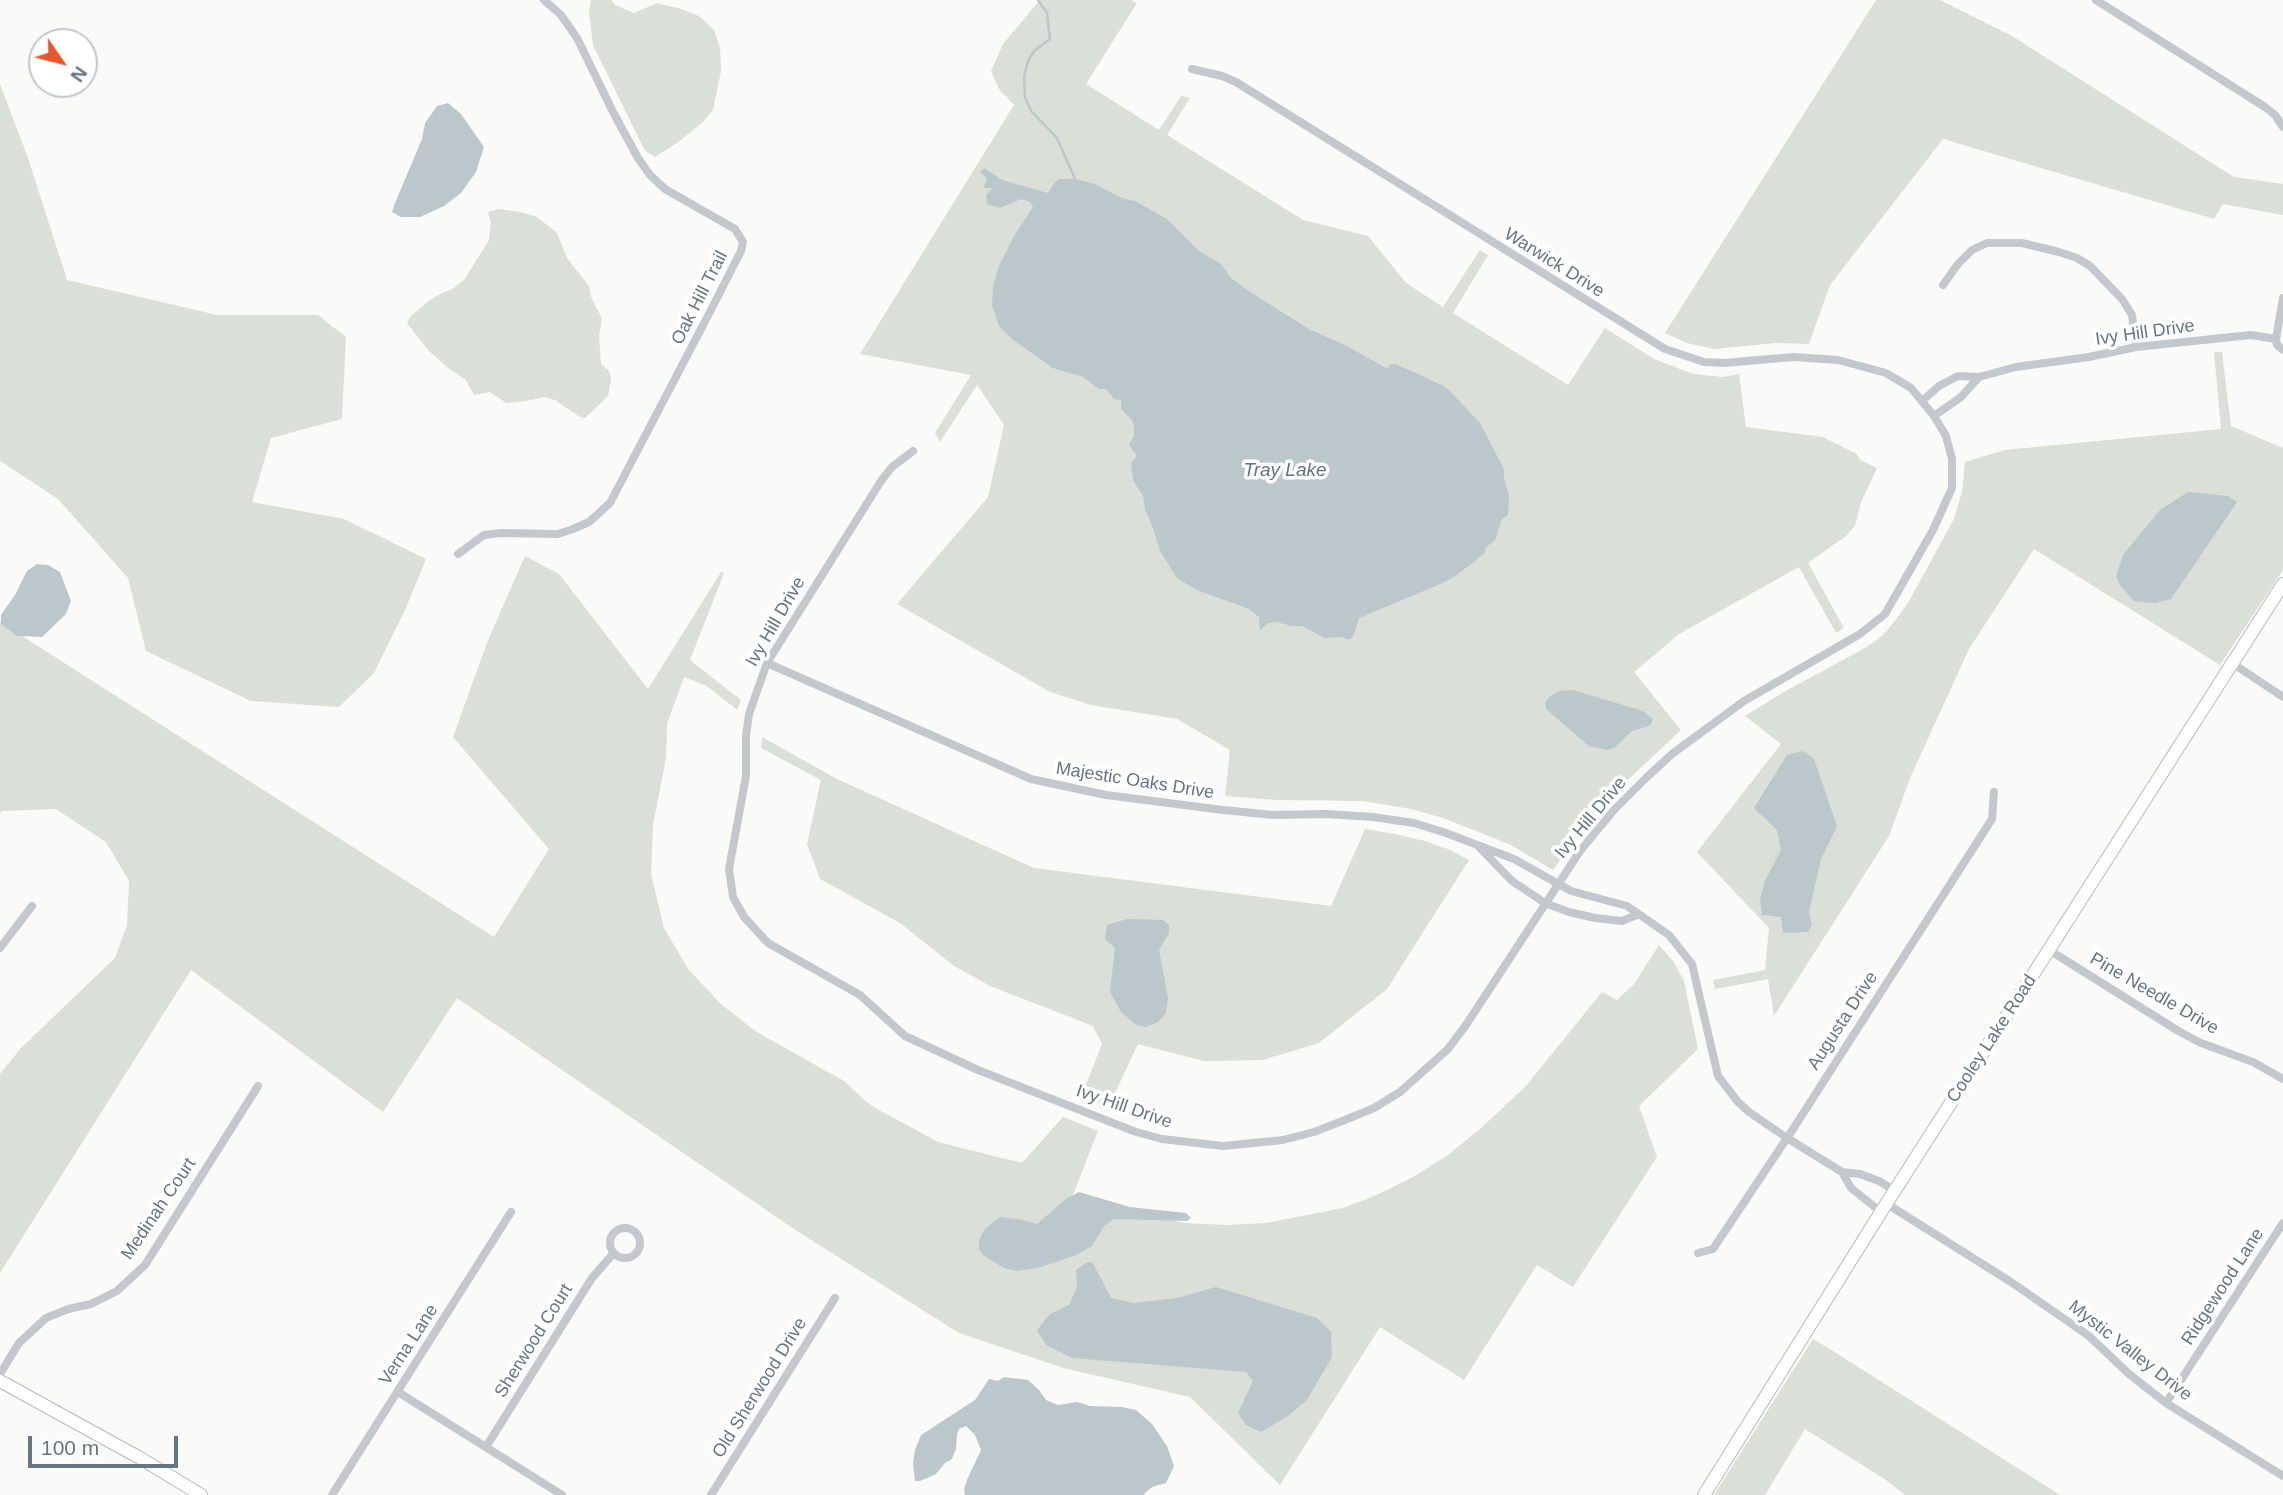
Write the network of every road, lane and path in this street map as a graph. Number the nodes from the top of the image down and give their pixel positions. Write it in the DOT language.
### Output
graph roads {
  1 [pos="544,0"];
  2 [pos="2096,0"];
  3 [pos="1192,69"];
  4 [pos="2283,127"];
  5 [pos="1943,285"];
  6 [pos="2283,298"];
  7 [pos="2279,337"];
  8 [pos="2136,347"];
  9 [pos="2283,350"];
  10 [pos="1979,377"];
  11 [pos="1922,401"];
  12 [pos="1934,416"];
  13 [pos="913,451"];
  14 [pos="458,554"];
  15 [pos="2283,584"];
  16 [pos="767,663"];
  17 [pos="2232,663"];
  18 [pos="2283,697"];
  19 [pos="1994,792"];
  20 [pos="1477,845"];
  21 [pos="1558,885"];
  22 [pos="1545,903"];
  23 [pos="32,906"];
  24 [pos="1637,915"];
  25 [pos="0,948"];
  26 [pos="2049,950"];
  27 [pos="2283,1079"];
  28 [pos="258,1086"];
  29 [pos="1787,1138"];
  30 [pos="1842,1171"];
  31 [pos="1895,1191"];
  32 [pos="1884,1208"];
  33 [pos="511,1212"];
  34 [pos="2283,1223"];
  35 [pos="1698,1253"];
  36 [pos="613,1254"];
  37 [pos="835,1298"];
  38 [pos="0,1374"];
  39 [pos="0,1381"];
  40 [pos="398,1392"];
  41 [pos="2166,1403"];
  42 [pos="486,1447"];
  43 [pos="2283,1476"];
  44 [pos="1707,1494"];
  45 [pos="201,1495"];
  46 [pos="332,1495"];
  47 [pos="562,1495"];
  48 [pos="711,1495"];
  1 -- 14 [label="street, Oak Hill Trail"];
  2 -- 4 [label="street"];
  3 -- 11 [label="street, Warwick Drive"];
  5 -- 8 [label="street"];
  6 -- 7 [label="street"];
  7 -- 8 [label="street, Ivy Hill Drive"];
  7 -- 9 [label="street"];
  8 -- 10 [label="street, Ivy Hill Drive"];
  10 -- 11 [label="street, Ivy Hill Drive"];
  10 -- 12 [label="street, Ivy Hill Drive"];
  11 -- 12 [label="street, Ivy Hill Drive"];
  12 -- 21 [label="street, Ivy Hill Drive"];
  13 -- 16 [label="street, Ivy Hill Drive"];
  15 -- 17 [label="street, Cooley Lake Road"];
  16 -- 20 [label="street, Majestic Oaks Drive"];
  16 -- 22 [label="street, Ivy Hill Drive"];
  17 -- 18 [label="street"];
  17 -- 26 [label="street, Cooley Lake Road"];
  19 -- 29 [label="street, Augusta Drive"];
  20 -- 21 [label="street, Majestic Oaks Drive"];
  20 -- 22 [label="street, Majestic Oaks Drive"];
  21 -- 22 [label="street, Ivy Hill Drive"];
  21 -- 24 [label="street, Majestic Oaks Drive"];
  22 -- 24 [label="street, Majestic Oaks Drive"];
  23 -- 25 [label="street"];
  24 -- 29 [label="street, Majestic Oaks Drive"];
  26 -- 27 [label="street, Pine Needle Drive"];
  26 -- 31 [label="street, Cooley Lake Road"];
  28 -- 38 [label="street, Medinah Court"];
  29 -- 30 [label="street, Majestic Oaks Drive"];
  29 -- 35 [label="street, Augusta Drive"];
  30 -- 31 [label="street, Majestic Oaks Drive"];
  30 -- 32 [label="street, Majestic Oaks Drive"];
  31 -- 32 [label="street, Cooley Lake Road"];
  32 -- 41 [label="street, Mystic Valley Drive"];
  32 -- 44 [label="street, Cooley Lake Road"];
  33 -- 40 [label="street, Verna Lane"];
  34 -- 41 [label="street, Ridgewood Lane"];
  36 -- 42 [label="street, Sherwood Court"];
  37 -- 48 [label="street, Old Sherwood Drive"];
  39 -- 45 [label="street"];
  40 -- 42 [label="street"];
  40 -- 46 [label="street, Verna Lane"];
  41 -- 43 [label="street, Mystic Valley Drive"];
  42 -- 47 [label="street"];
}
